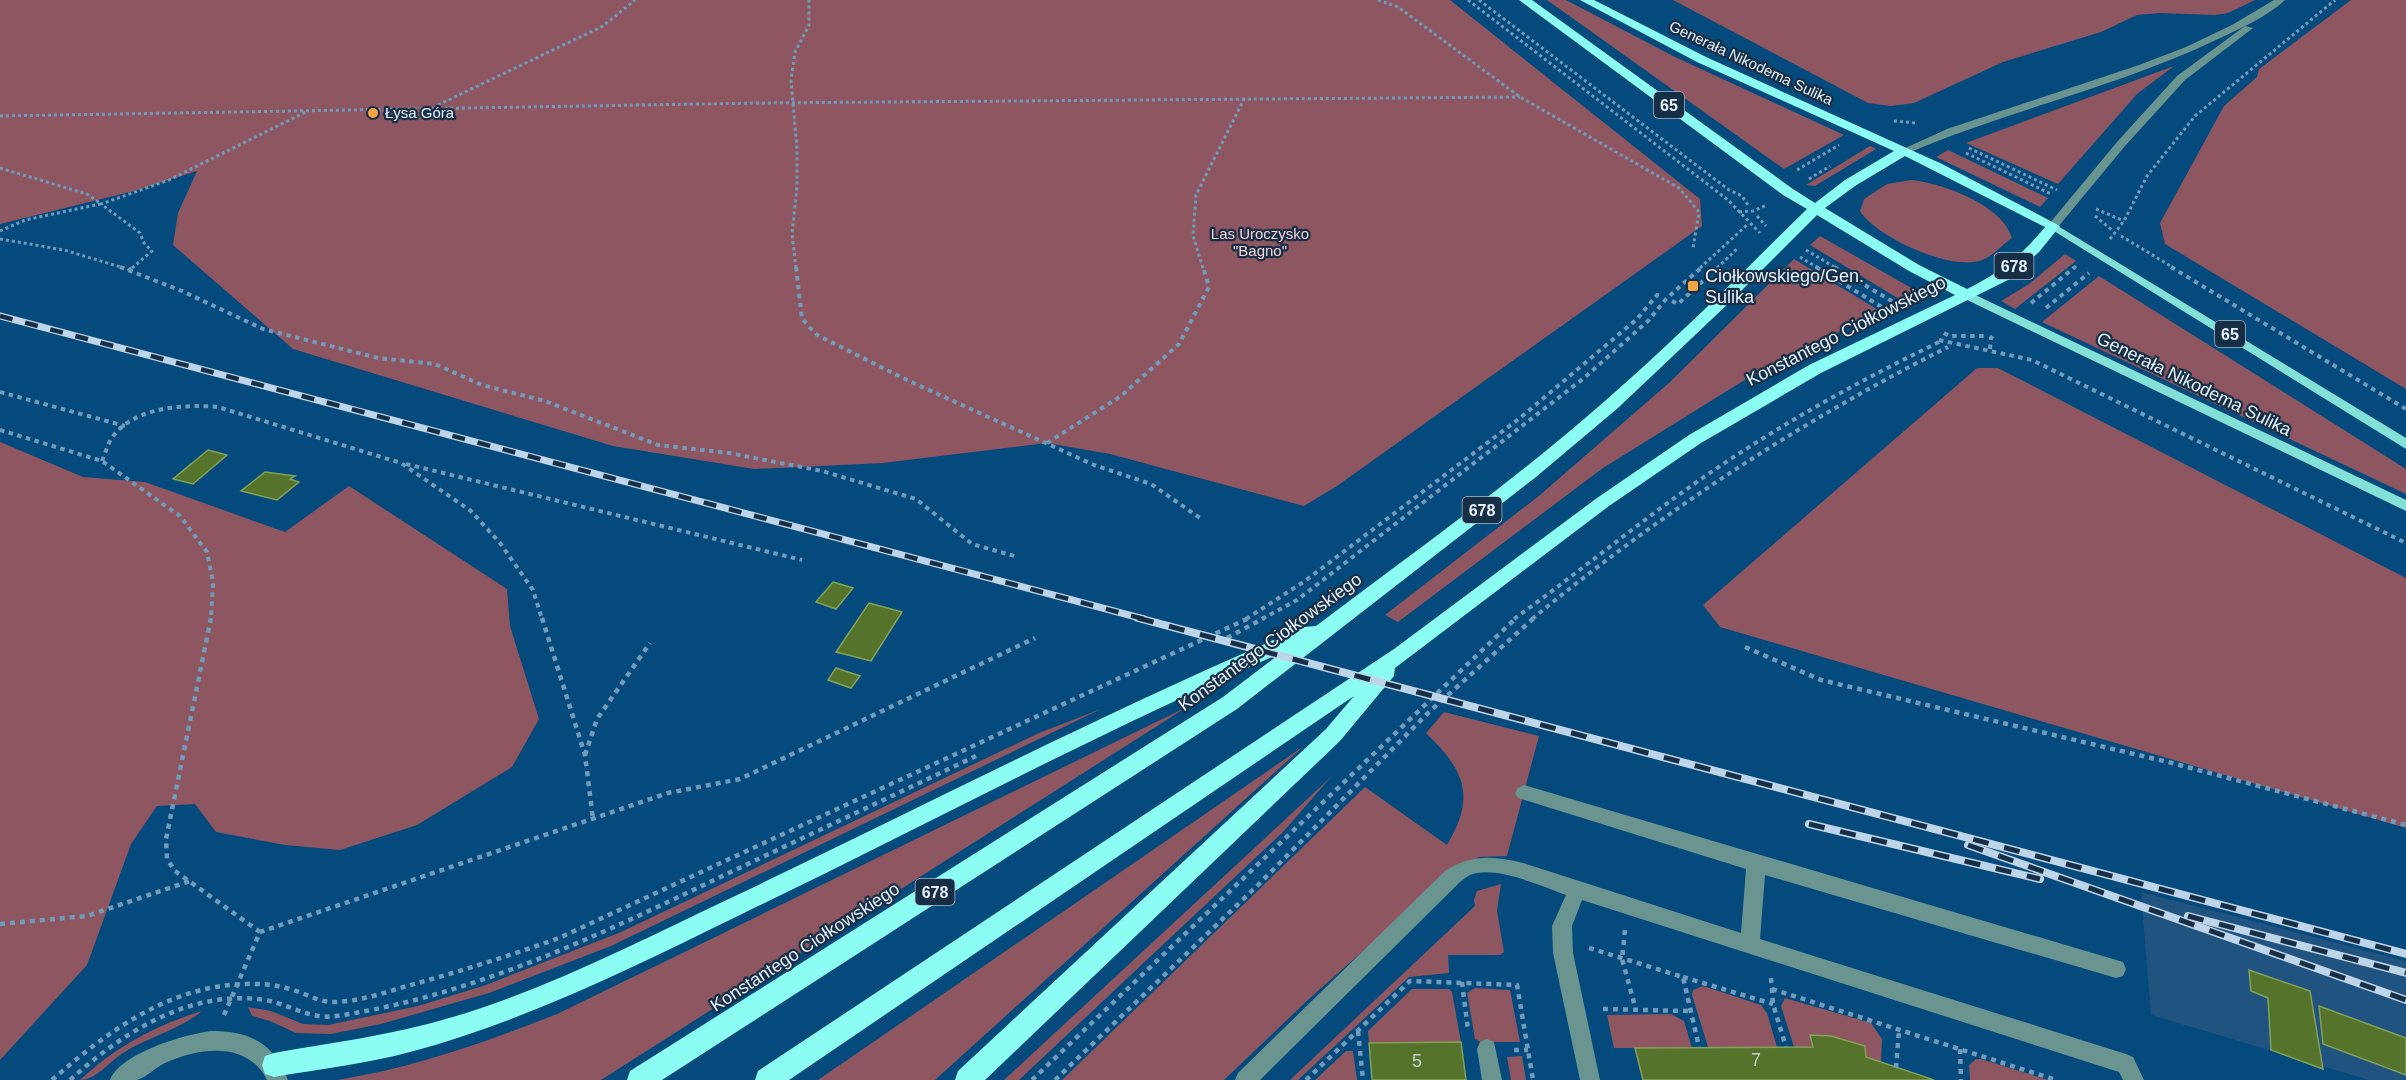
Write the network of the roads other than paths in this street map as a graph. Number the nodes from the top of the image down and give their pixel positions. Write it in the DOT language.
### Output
graph roads {
  1 [pos="1525,0"];
  2 [pos="1586,0"];
  3 [pos="2278,1"];
  4 [pos="1904,152"];
  5 [pos="1814,210"];
  6 [pos="2053,226"];
  7 [pos="1967,295"];
  8 [pos="2406,444"];
  9 [pos="2406,506"];
  10 [pos="1342,617"];
  11 [pos="1401,654"];
  12 [pos="1524,793"];
  13 [pos="1756,864"];
  14 [pos="1577,890"];
  15 [pos="1750,944"];
  16 [pos="2116,969"];
  17 [pos="1487,1049"];
  18 [pos="276,1073"];
  19 [pos="120,1080"];
  20 [pos="639,1080"];
  21 [pos="767,1080"];
  22 [pos="967,1080"];
  23 [pos="1245,1080"];
  24 [pos="1492,1080"];
  25 [pos="1590,1080"];
  26 [pos="2134,1080"];
  1 -- 5 [label="highway, 65"];
  2 -- 4 [label="highway, Generała Nikodema Sulika / 65"];
  3 -- 4 [label="street"];
  3 -- 6 [label="street"];
  4 -- 5 [label="highway, 678"];
  4 -- 6 [label="highway, 65"];
  5 -- 7 [label="highway, 65"];
  5 -- 10 [label="highway, Konstantego Ciołkowskiego / 678"];
  6 -- 7 [label="highway, 678"];
  6 -- 8 [label="main road, 65"];
  7 -- 9 [label="main road, Generała Nikodema Sulika / 65"];
  7 -- 11 [label="highway, Konstantego Ciołkowskiego / 678"];
  10 -- 18 [label="highway"];
  10 -- 20 [label="highway, Konstantego Ciołkowskiego / 678"];
  11 -- 21 [label="highway, Konstantego Ciołkowskiego / 678"];
  11 -- 22 [label="highway"];
  12 -- 13 [label="street"];
  13 -- 15 [label="street"];
  13 -- 16 [label="street"];
  14 -- 15 [label="street"];
  14 -- 23 [label="street"];
  14 -- 25 [label="street"];
  15 -- 26 [label="street"];
  17 -- 24 [label="street"];
  18 -- 19 [label="street"];
}
